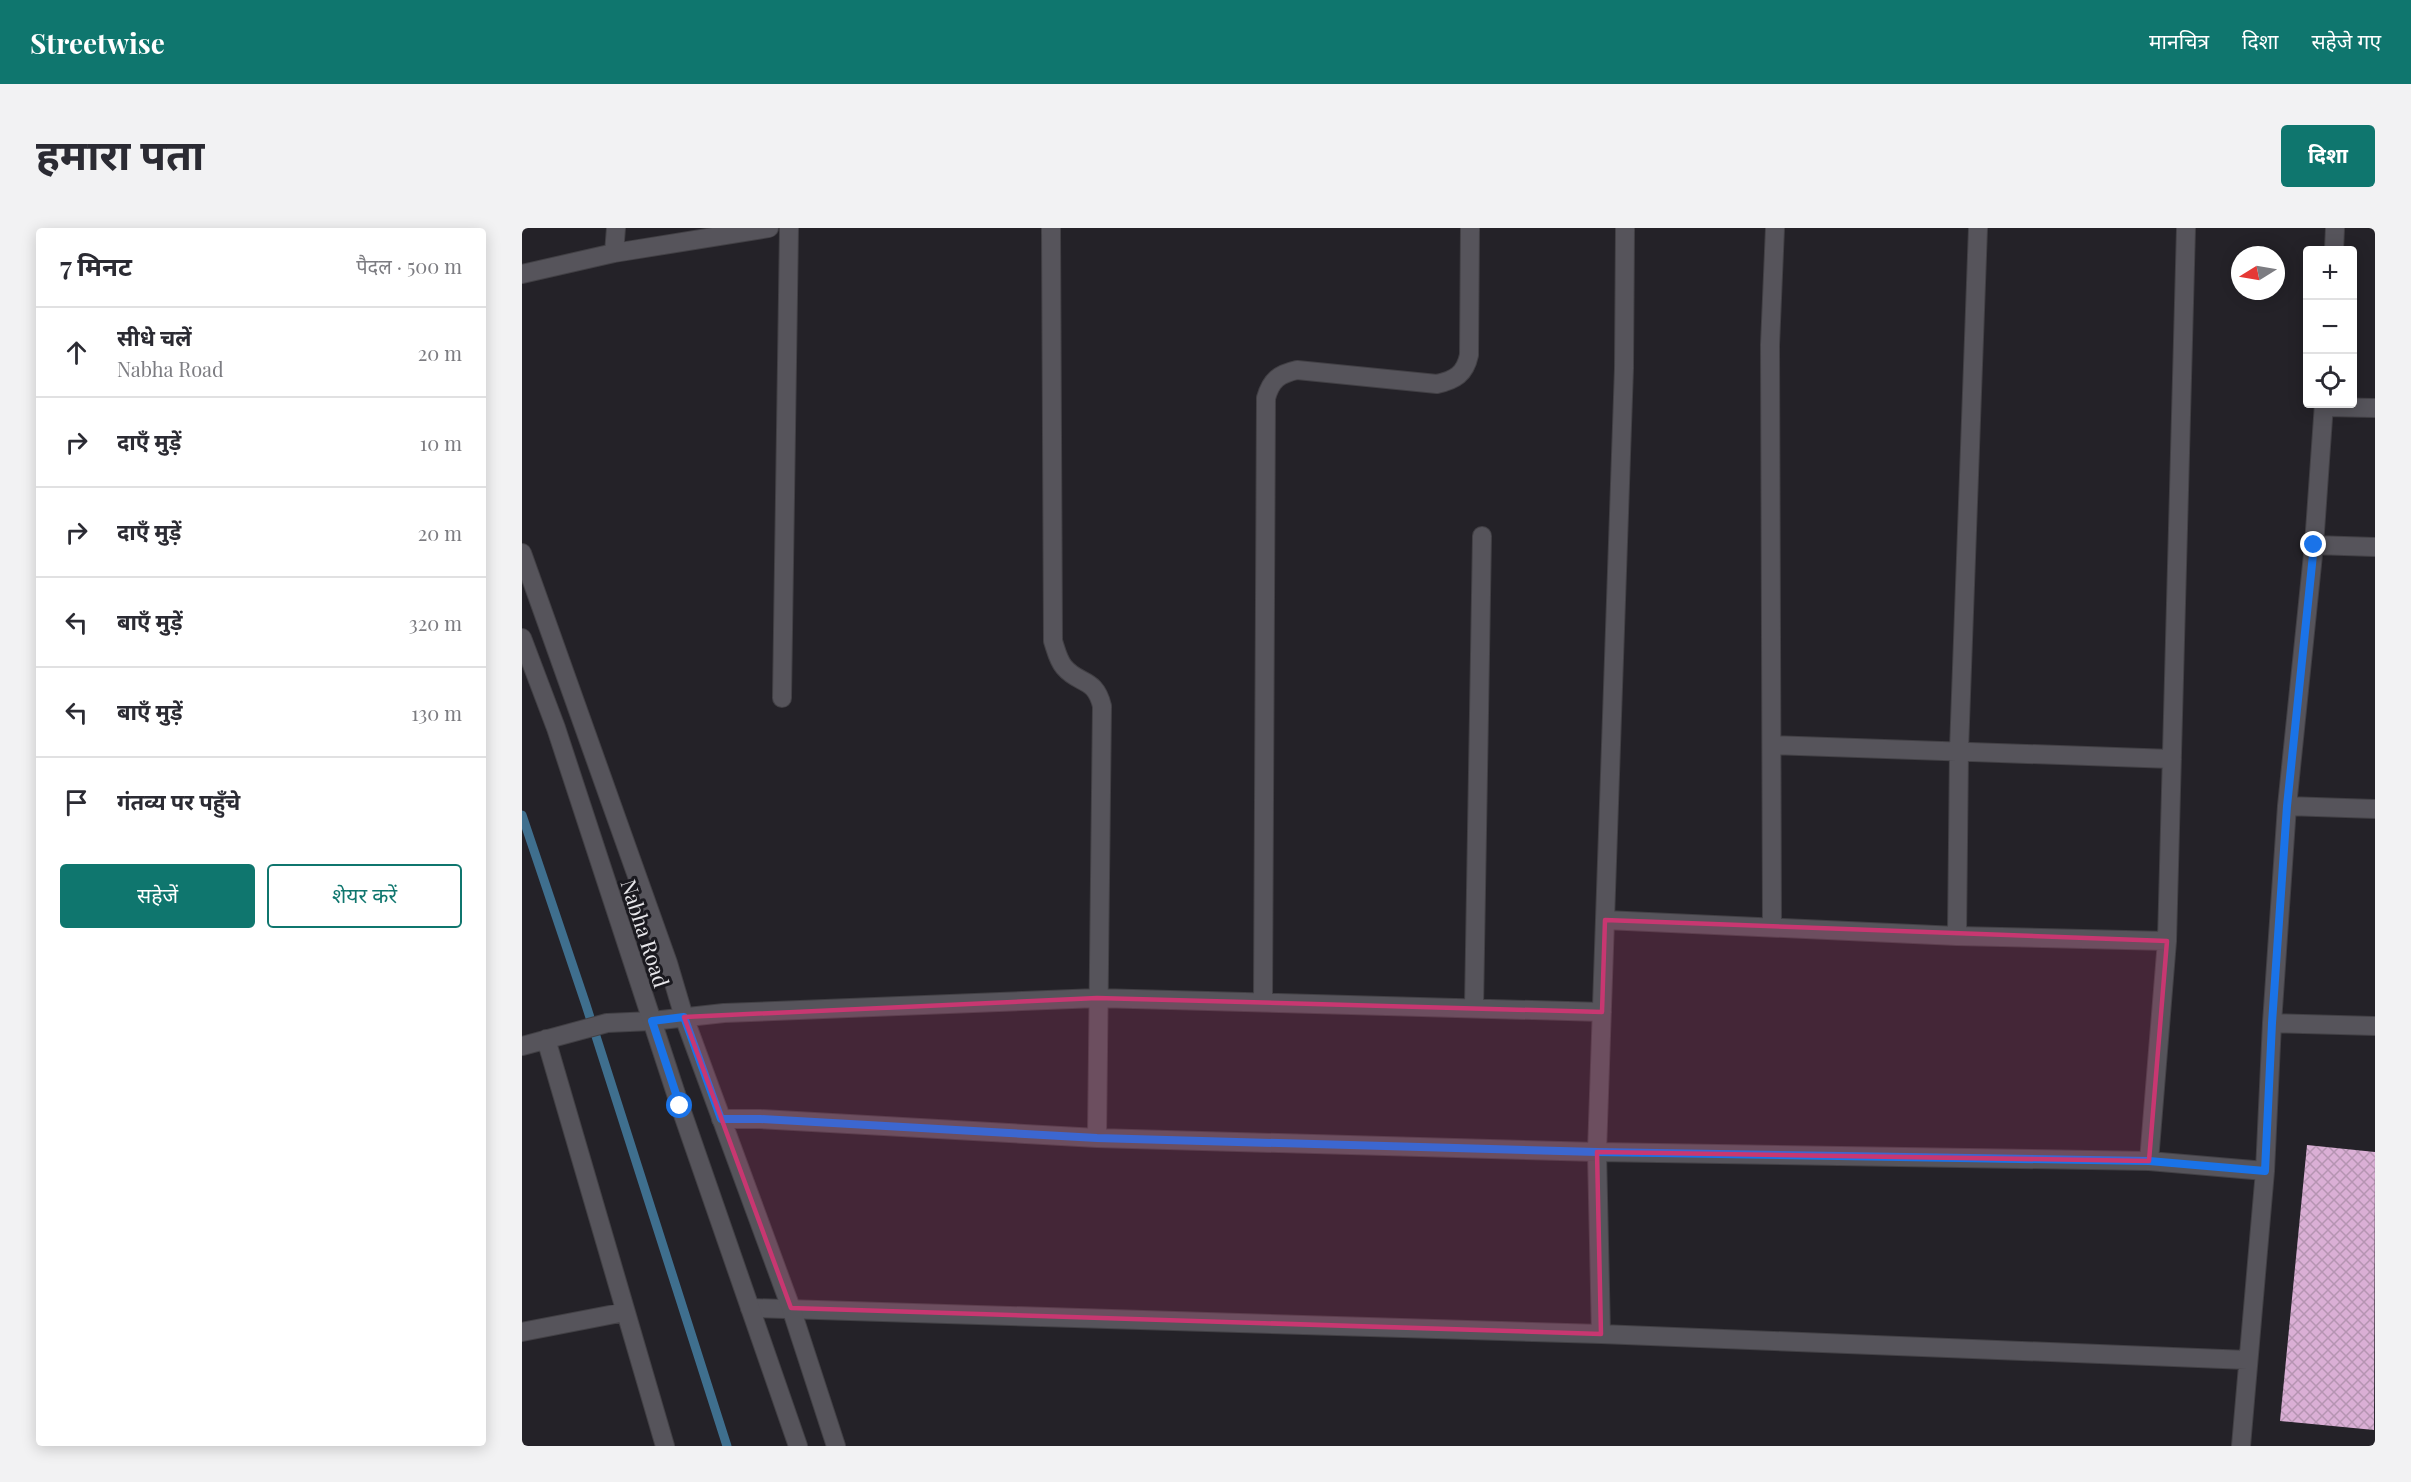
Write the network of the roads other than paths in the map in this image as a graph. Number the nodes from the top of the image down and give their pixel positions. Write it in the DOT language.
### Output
graph roads {
  1 [pos="616,228"];
  2 [pos="769,228"];
  3 [pos="789,228"];
  4 [pos="1051,228"];
  5 [pos="1470,228"];
  6 [pos="1625,228"];
  7 [pos="1775,228"];
  8 [pos="1978,228"];
  9 [pos="2186,228"];
  10 [pos="2335,228"];
  11 [pos="2334,246"];
  12 [pos="614,253"];
  13 [pos="522,274"];
  14 [pos="2357,407"];
  15 [pos="2324,408"];
  16 [pos="2375,408"];
  17 [pos="1482,536"];
  18 [pos="2314,545"];
  19 [pos="2375,547"];
  20 [pos="522,553"];
  21 [pos="522,638"];
  22 [pos="782,698"];
  23 [pos="1773,745"];
  24 [pos="1959,750"];
  25 [pos="2172,759"];
  26 [pos="2287,806"];
  27 [pos="2375,809"];
  28 [pos="1605,920"];
  29 [pos="1772,927"];
  30 [pos="1957,936"];
  31 [pos="2167,940"];
  32 [pos="1097,998"];
  33 [pos="1263,1002"];
  34 [pos="1474,1008"];
  35 [pos="1602,1012"];
  36 [pos="684,1017"];
  37 [pos="652,1021"];
  38 [pos="2272,1023"];
  39 [pos="2375,1026"];
  40 [pos="546,1039"];
  41 [pos="522,1046"];
  42 [pos="721,1119"];
  43 [pos="1097,1138"];
  44 [pos="1597,1152"];
  45 [pos="2149,1161"];
  46 [pos="2265,1171"];
  47 [pos="750,1308"];
  48 [pos="791,1308"];
  49 [pos="626,1312"];
  50 [pos="522,1332"];
  51 [pos="1601,1334"];
  52 [pos="2247,1360"];
  53 [pos="665,1446"];
  54 [pos="798,1446"];
  55 [pos="836,1446"];
  56 [pos="2241,1446"];
  1 -- 12 [label="street"];
  2 -- 12 [label="street"];
  3 -- 22 [label="street"];
  4 -- 32 [label="street"];
  5 -- 33 [label="street"];
  6 -- 28 [label="street"];
  7 -- 23 [label="street"];
  8 -- 24 [label="street"];
  9 -- 25 [label="street"];
  10 -- 11 [label="street"];
  12 -- 13 [label="street"];
  14 -- 16 [label="street"];
  15 -- 18 [label="street"];
  17 -- 34 [label="street"];
  18 -- 19 [label="street"];
  18 -- 26 [label="street"];
  20 -- 36 [label="street, Nabha Road"];
  21 -- 37 [label="street, Nabha Road"];
  23 -- 24 [label="street"];
  23 -- 29 [label="street"];
  24 -- 25 [label="street"];
  24 -- 30 [label="street"];
  25 -- 31 [label="street"];
  26 -- 27 [label="street"];
  26 -- 38 [label="street"];
  28 -- 29 [label="street"];
  28 -- 35 [label="street"];
  29 -- 30 [label="street"];
  30 -- 31 [label="street"];
  31 -- 45 [label="street"];
  32 -- 33 [label="street"];
  32 -- 36 [label="street"];
  32 -- 43 [label="street"];
  33 -- 34 [label="street"];
  34 -- 35 [label="street"];
  35 -- 44 [label="street"];
  36 -- 37 [label="street"];
  36 -- 42 [label="street, Nabha Road"];
  37 -- 40 [label="street"];
  37 -- 47 [label="street, Nabha Road"];
  38 -- 39 [label="street"];
  38 -- 46 [label="street"];
  40 -- 41 [label="street"];
  40 -- 49 [label="street"];
  42 -- 43 [label="street"];
  42 -- 48 [label="street, Nabha Road"];
  43 -- 44 [label="street"];
  44 -- 45 [label="street"];
  44 -- 51 [label="street"];
  45 -- 46 [label="street"];
  46 -- 52 [label="street"];
  47 -- 48 [label="street"];
  47 -- 54 [label="street, Nabha Road"];
  48 -- 51 [label="street"];
  48 -- 55 [label="street, Nabha Road"];
  49 -- 50 [label="street"];
  49 -- 53 [label="street"];
  51 -- 52 [label="street"];
  52 -- 56 [label="street"];
}
